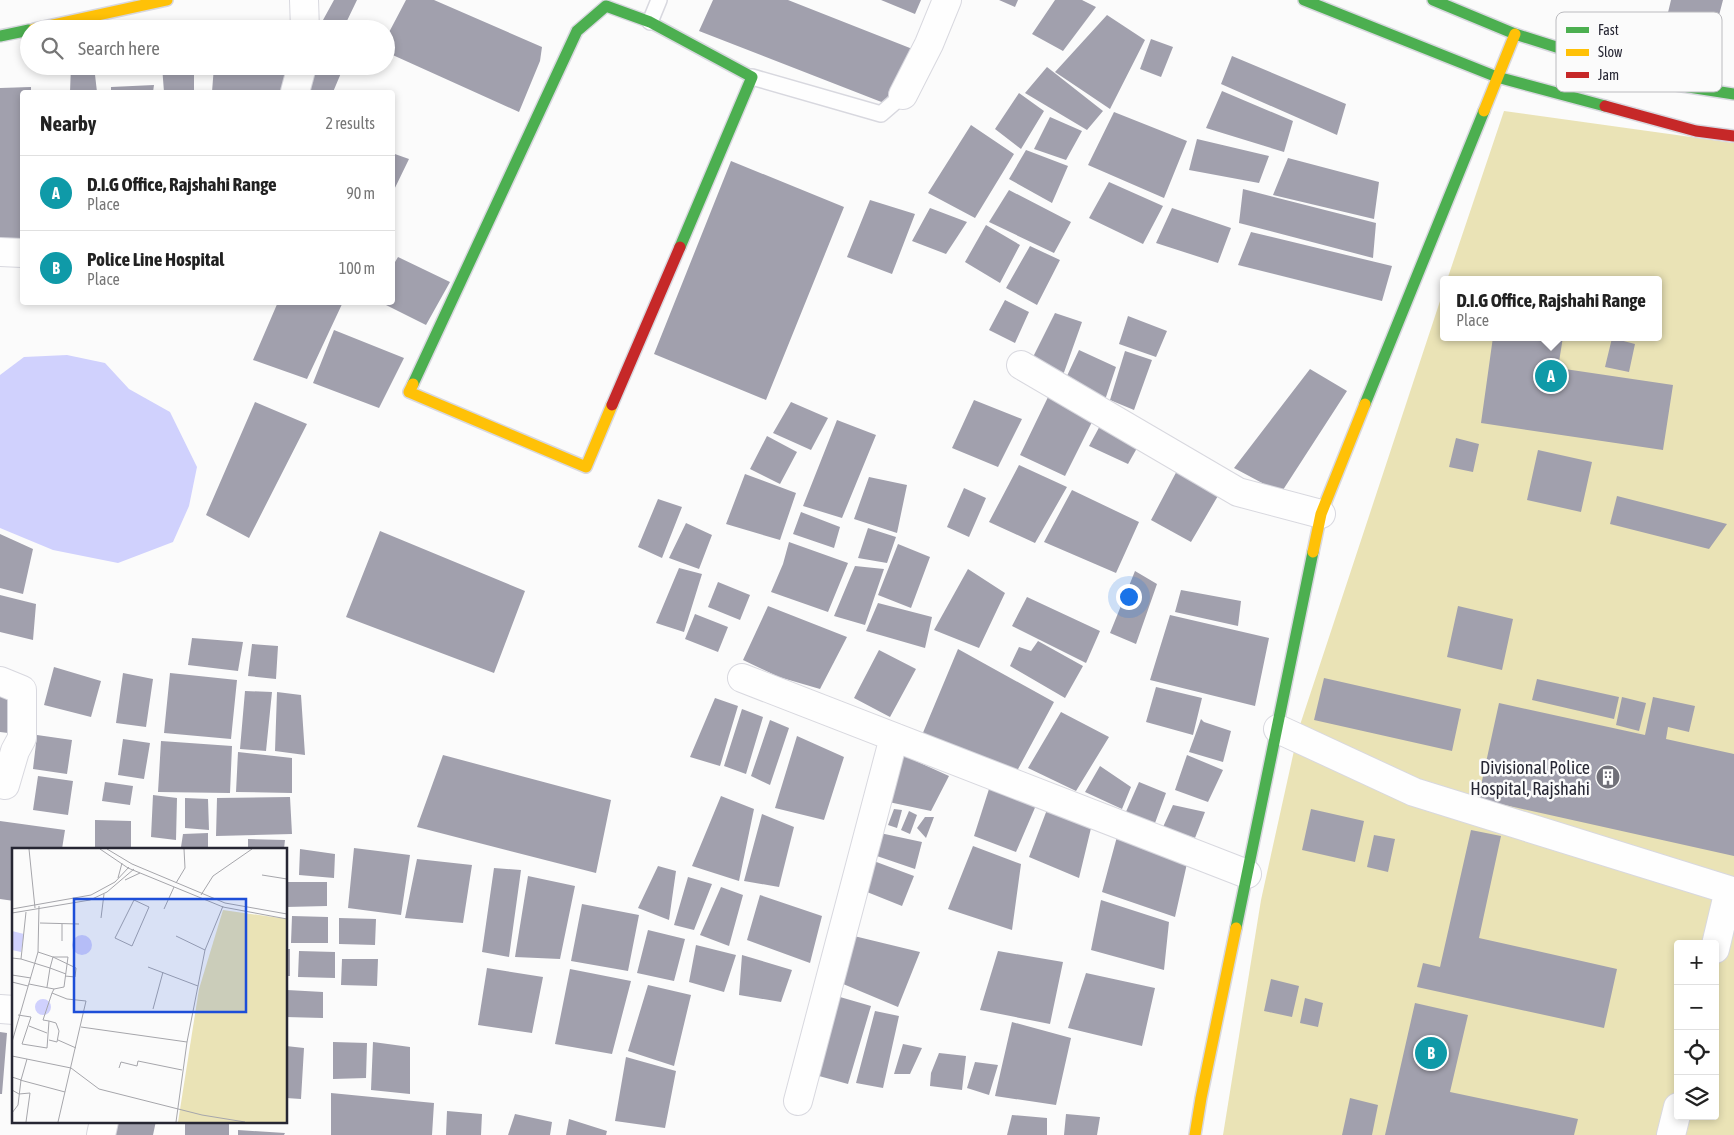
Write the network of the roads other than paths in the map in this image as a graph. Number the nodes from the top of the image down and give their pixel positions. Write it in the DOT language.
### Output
graph roads {
  1 [pos="167,0"];
  2 [pos="304,0"];
  3 [pos="659,0"];
  4 [pos="947,0"];
  5 [pos="1304,0"];
  6 [pos="1433,0"];
  7 [pos="75,20"];
  8 [pos="305,20"];
  9 [pos="650,22"];
  10 [pos="20,32"];
  11 [pos="1515,34"];
  12 [pos="0,36"];
  13 [pos="1556,47"];
  14 [pos="300,75"];
  15 [pos="752,77"];
  16 [pos="1497,77"];
  17 [pos="296,90"];
  18 [pos="1721,92"];
  19 [pos="1734,94"];
  20 [pos="903,95"];
  21 [pos="1734,136"];
  22 [pos="0,252"];
  23 [pos="20,253"];
  24 [pos="1021,365"];
  25 [pos="1321,514"];
  26 [pos="742,678"];
  27 [pos="0,682"];
  28 [pos="1278,729"];
  29 [pos="894,737"];
  30 [pos="0,784"];
  31 [pos="1247,874"];
  32 [pos="1717,940"];
  33 [pos="798,1102"];
  34 [pos="1675,1120"];
  35 [pos="104,1122"];
  36 [pos="1198,1134"];
  37 [pos="101,1135"];
  38 [pos="1671,1135"];
  1 -- 7 [label="main road"];
  2 -- 8 [label="street"];
  3 -- 9 [label="lane"];
  4 -- 20 [label="street"];
  5 -- 16 [label="main road"];
  6 -- 11 [label="main road"];
  9 -- 15 [label="main road"];
  9 -- 15 [label="main road"];
  10 -- 12 [label="main road"];
  11 -- 13 [label="main road"];
  11 -- 16 [label="main road"];
  14 -- 17 [label="street"];
  15 -- 20 [label="lane"];
  16 -- 21 [label="main road"];
  16 -- 25 [label="main road"];
  18 -- 19 [label="main road"];
  22 -- 23 [label="street"];
  24 -- 25 [label="street"];
  25 -- 28 [label="main road"];
  26 -- 29 [label="street"];
  27 -- 30 [label="street"];
  28 -- 31 [label="main road"];
  28 -- 32 [label="street"];
  29 -- 31 [label="street"];
  29 -- 33 [label="street"];
  31 -- 36 [label="main road"];
  34 -- 38 [label="street"];
  35 -- 37 [label="street"];
}
